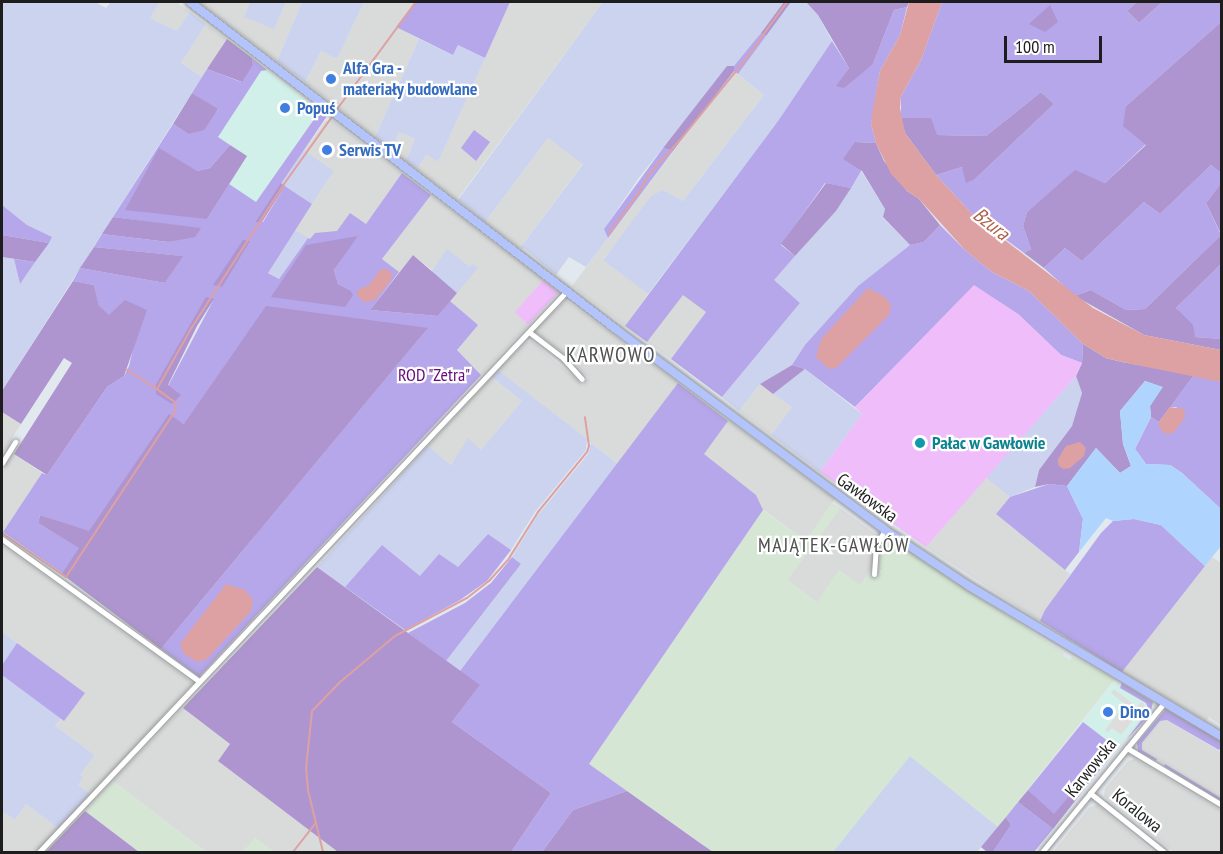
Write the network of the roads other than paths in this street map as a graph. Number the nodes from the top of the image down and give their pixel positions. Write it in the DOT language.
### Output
graph roads {
  1 [pos="190,2"];
  2 [pos="567,291"];
  3 [pos="529,332"];
  4 [pos="582,379"];
  5 [pos="15,442"];
  6 [pos="2,463"];
  7 [pos="885,530"];
  8 [pos="2,539"];
  9 [pos="874,574"];
  10 [pos="200,681"];
  11 [pos="1164,703"];
  12 [pos="1221,737"];
  13 [pos="1127,748"];
  14 [pos="1090,793"];
  15 [pos="1221,805"];
  16 [pos="39,852"];
  17 [pos="1042,852"];
  18 [pos="1162,852"];
  1 -- 2 [label="street, Gawłowska"];
  2 -- 3 [label="street"];
  2 -- 7 [label="street, Gawłowska"];
  3 -- 4 [label="street"];
  3 -- 10 [label="street"];
  5 -- 6 [label="street"];
  7 -- 9 [label="street"];
  7 -- 11 [label="street, Gawłowska"];
  8 -- 10 [label="street"];
  10 -- 16 [label="street"];
  11 -- 12 [label="street, Gawłowska"];
  11 -- 13 [label="street, Karwowska"];
  13 -- 14 [label="street, Karwowska"];
  13 -- 15 [label="street"];
  14 -- 17 [label="street, Karwowska"];
  14 -- 18 [label="street, Koralowa"];
}
